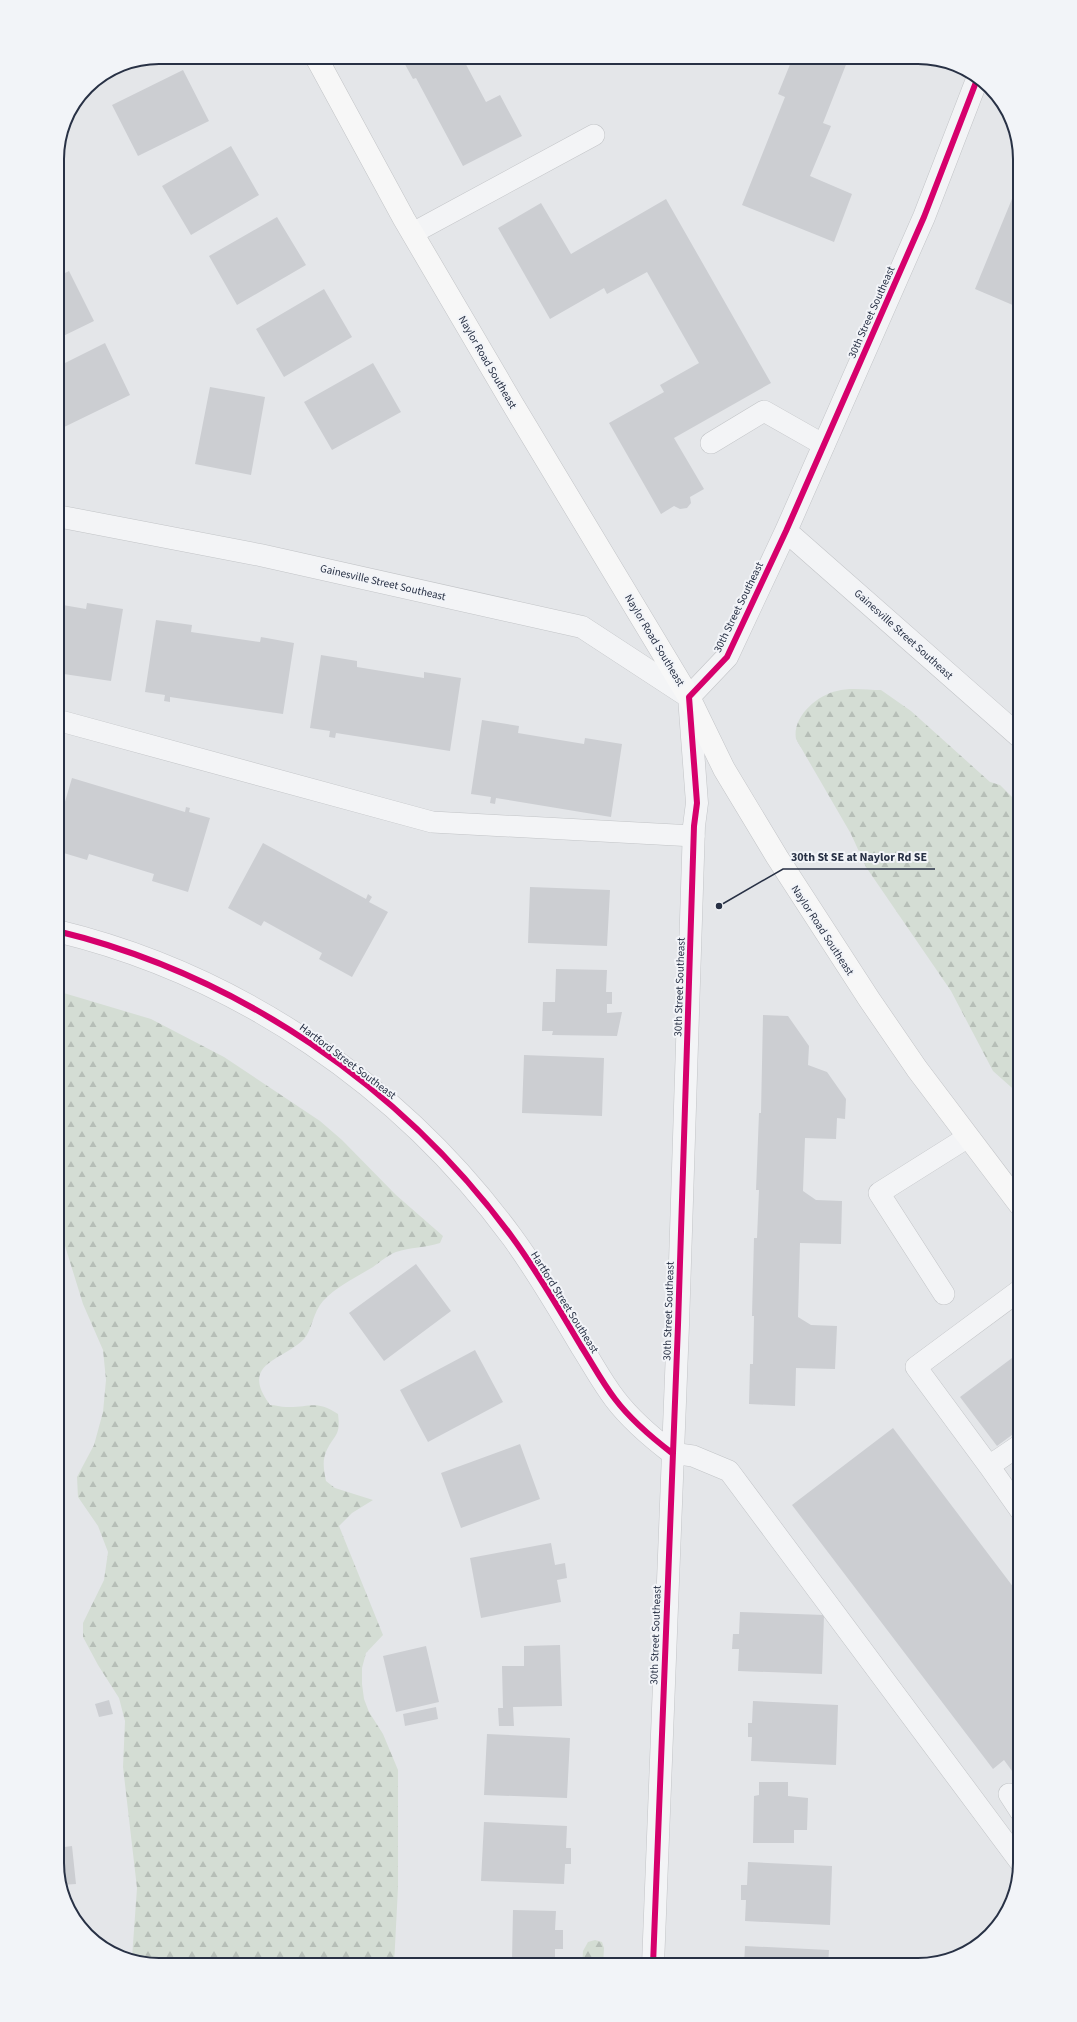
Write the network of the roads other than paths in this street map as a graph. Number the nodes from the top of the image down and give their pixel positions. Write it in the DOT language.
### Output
graph roads {
  1 [pos="320,64"];
  2 [pos="975,84"];
  3 [pos="594,135"];
  4 [pos="413,233"];
  5 [pos="711,443"];
  6 [pos="824,445"];
  7 [pos="64,517"];
  8 [pos="786,531"];
  9 [pos="689,697"];
  10 [pos="64,722"];
  11 [pos="1013,731"];
  12 [pos="694,836"];
  13 [pos="64,933"];
  14 [pos="968,1137"];
  15 [pos="1013,1196"];
  16 [pos="944,1294"];
  17 [pos="1013,1295"];
  18 [pos="1013,1450"];
  19 [pos="672,1453"];
  20 [pos="989,1466"];
  21 [pos="1013,1500"];
  22 [pos="1013,1853"];
  23 [pos="653,1958"];
  1 -- 4 [label="main road, Naylor Road Southeast"];
  2 -- 6 [label="street, 30th Street Southeast"];
  3 -- 4 [label="lane"];
  4 -- 9 [label="main road, Naylor Road Southeast"];
  5 -- 6 [label="lane"];
  6 -- 8 [label="street, 30th Street Southeast"];
  7 -- 9 [label="street, Gainesville Street Southeast"];
  8 -- 9 [label="street, 30th Street Southeast"];
  8 -- 11 [label="street, Gainesville Street Southeast"];
  9 -- 12 [label="street, 30th Street Southeast"];
  9 -- 14 [label="main road, Naylor Road Southeast"];
  10 -- 12 [label="lane"];
  12 -- 19 [label="street, 30th Street Southeast"];
  13 -- 19 [label="street, Hartford Street Southeast"];
  14 -- 15 [label="main road, Naylor Road Southeast"];
  14 -- 16 [label="lane"];
  17 -- 20 [label="lane"];
  18 -- 20 [label="lane"];
  19 -- 22 [label="lane"];
  19 -- 23 [label="street, 30th Street Southeast"];
  20 -- 21 [label="lane"];
}
